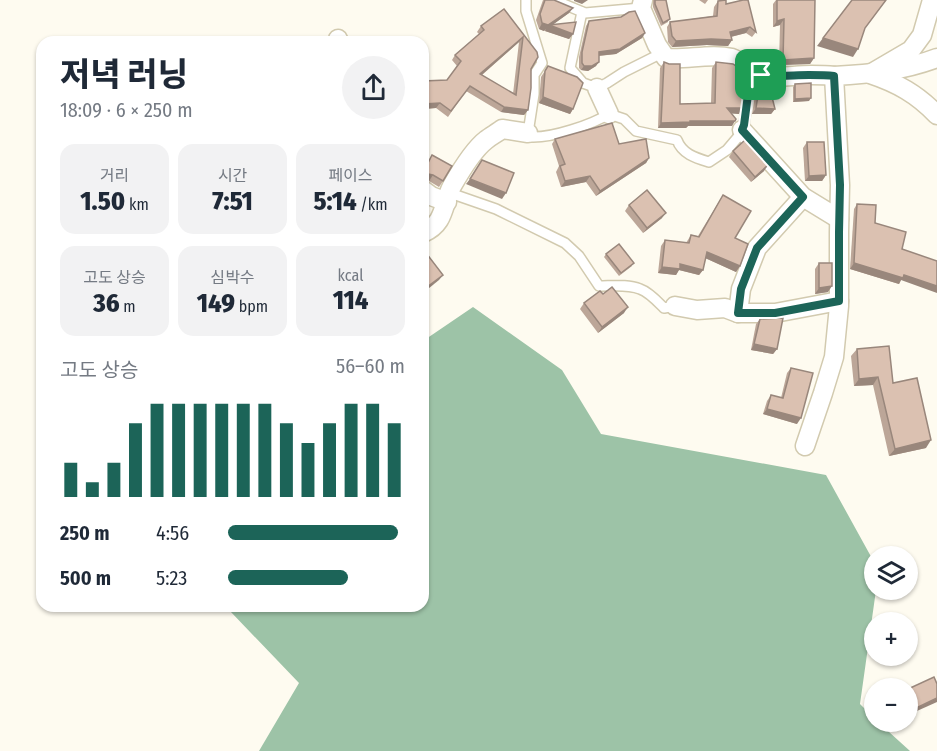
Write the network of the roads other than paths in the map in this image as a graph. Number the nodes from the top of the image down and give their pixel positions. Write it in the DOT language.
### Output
graph roads {
  1 [pos="526,0"];
  2 [pos="554,0"];
  3 [pos="933,0"];
  4 [pos="642,4"];
  5 [pos="582,12"];
  6 [pos="662,52"];
  7 [pos="937,57"];
  8 [pos="751,72"];
  9 [pos="870,74"];
  10 [pos="834,76"];
  11 [pos="597,88"];
  12 [pos="609,114"];
  13 [pos="937,115"];
  14 [pos="742,130"];
  15 [pos="528,133"];
  16 [pos="429,194"];
  17 [pos="448,197"];
  18 [pos="803,197"];
  19 [pos="839,219"];
  20 [pos="429,231"];
  21 [pos="839,301"];
  22 [pos="675,306"];
  23 [pos="738,313"];
  24 [pos="805,446"];
  1 -- 15 [label="lane"];
  2 -- 5 [label="lane"];
  3 -- 9 [label="street"];
  4 -- 5 [label="lane"];
  4 -- 6 [label="street"];
  5 -- 11 [label="lane"];
  6 -- 8 [label="street"];
  6 -- 11 [label="lane"];
  7 -- 9 [label="street"];
  8 -- 10 [label="street"];
  8 -- 14 [label="lane"];
  9 -- 10 [label="street"];
  9 -- 13 [label="street"];
  10 -- 19 [label="street"];
  11 -- 12 [label="street"];
  12 -- 14 [label="lane"];
  12 -- 15 [label="lane"];
  14 -- 18 [label="street"];
  15 -- 17 [label="street"];
  16 -- 17 [label="street"];
  17 -- 20 [label="street"];
  17 -- 22 [label="lane"];
  18 -- 19 [label="street"];
  18 -- 23 [label="street"];
  19 -- 21 [label="street"];
  21 -- 23 [label="street"];
  21 -- 24 [label="street"];
  22 -- 23 [label="street"];
}
